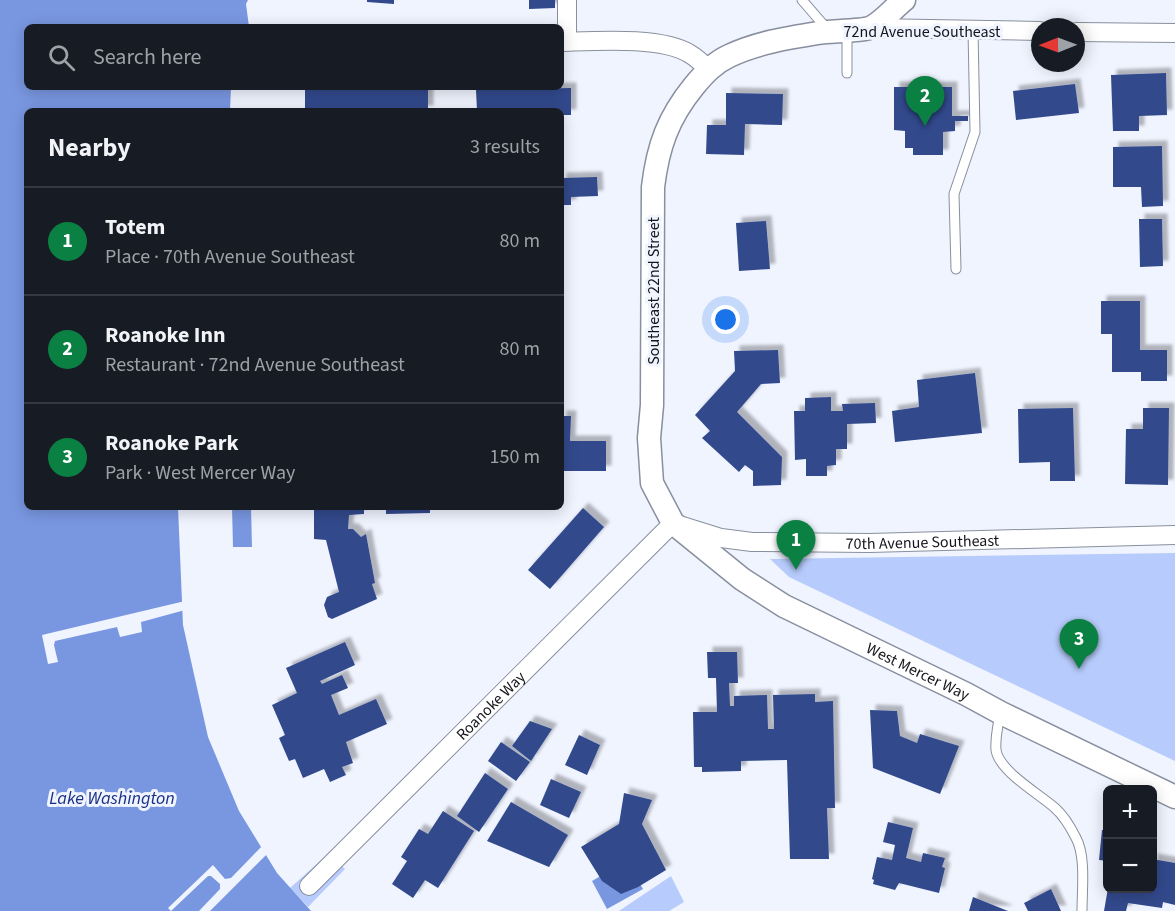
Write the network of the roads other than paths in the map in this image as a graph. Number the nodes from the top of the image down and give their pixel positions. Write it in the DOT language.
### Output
graph roads {
  1 [pos="567,0"];
  2 [pos="802,0"];
  3 [pos="903,0"];
  4 [pos="871,28"];
  5 [pos="973,30"];
  6 [pos="838,31"];
  7 [pos="1031,31"];
  8 [pos="1085,32"];
  9 [pos="1175,33"];
  10 [pos="564,41"];
  11 [pos="708,69"];
  12 [pos="847,73"];
  13 [pos="956,269"];
  14 [pos="673,523"];
  15 [pos="1175,535"];
  16 [pos="1000,713"];
  17 [pos="1175,797"];
  18 [pos="309,886"];
  19 [pos="1082,911"];
  1 -- 10 [label="street"];
  2 -- 6 [label="lane"];
  3 -- 4 [label="street"];
  4 -- 5 [label="street, 72nd Avenue Southeast"];
  4 -- 6 [label="street, 72nd Avenue Southeast"];
  5 -- 7 [label="street, 72nd Avenue Southeast"];
  5 -- 13 [label="lane"];
  6 -- 11 [label="street, 72nd Avenue Southeast"];
  6 -- 12 [label="lane"];
  8 -- 9 [label="street"];
  10 -- 11 [label="street"];
  11 -- 14 [label="street, Southeast 22nd Street"];
  14 -- 15 [label="street, 70th Avenue Southeast"];
  14 -- 16 [label="street, West Mercer Way"];
  14 -- 18 [label="street, Roanoke Way"];
  16 -- 17 [label="street, West Mercer Way"];
  16 -- 19 [label="lane"];
}
